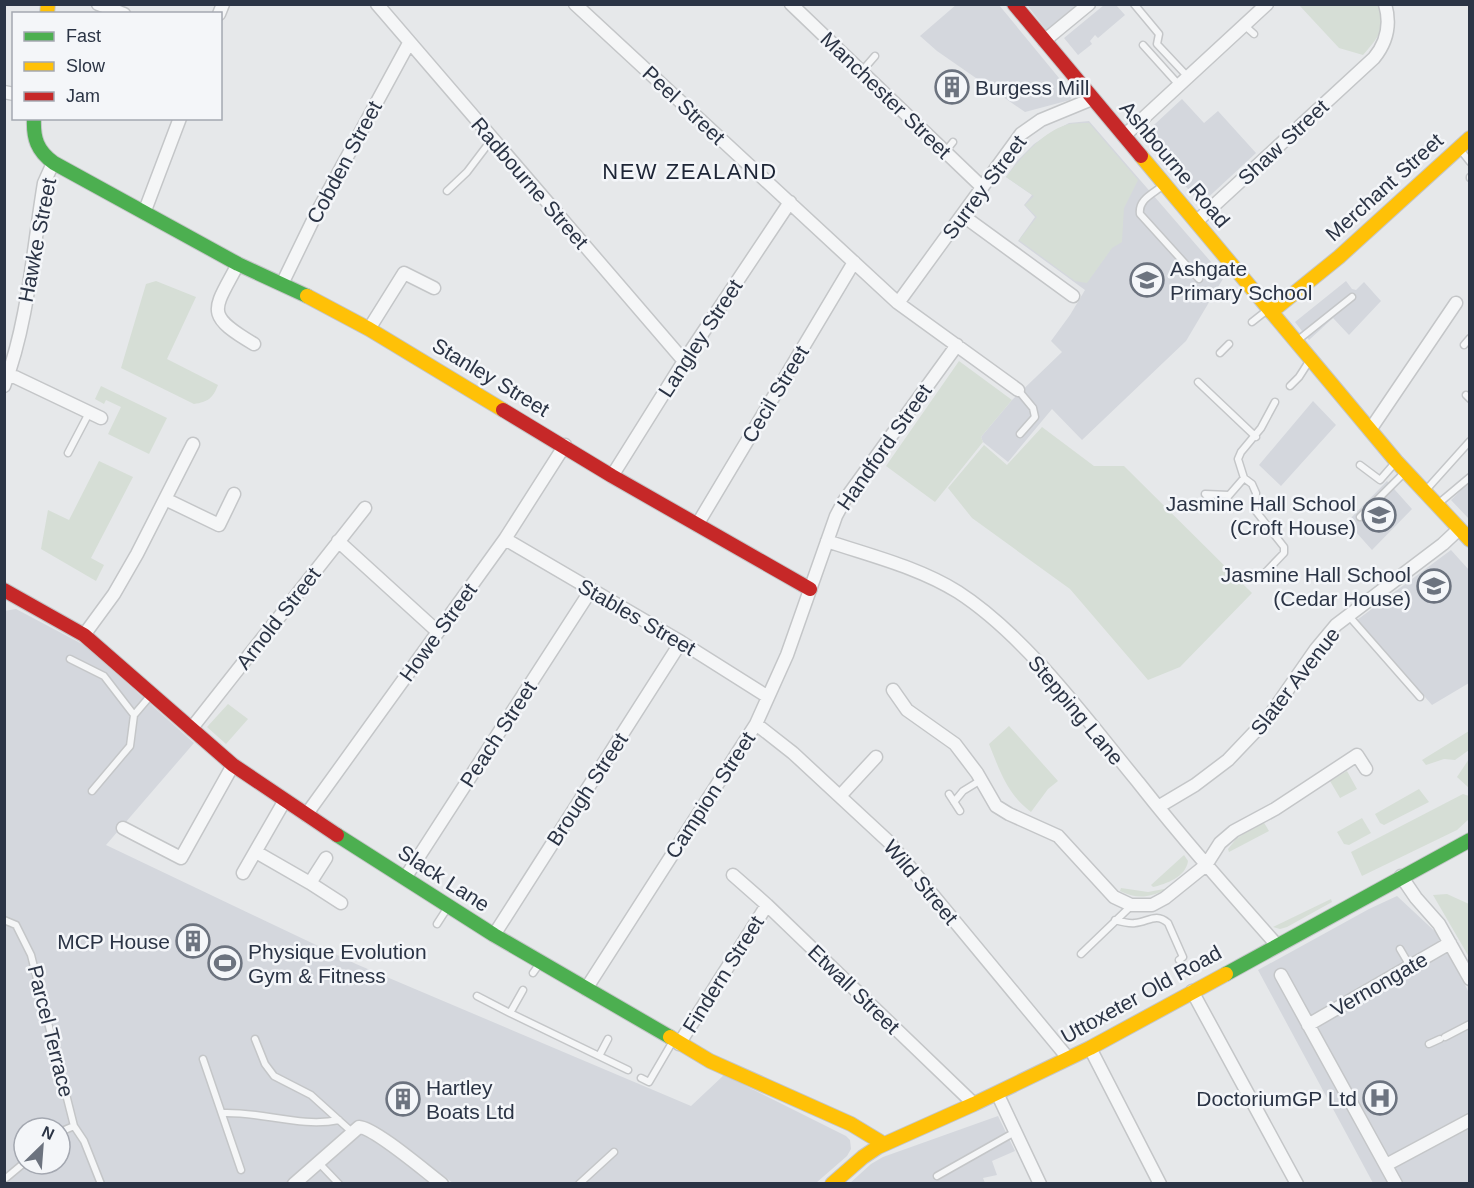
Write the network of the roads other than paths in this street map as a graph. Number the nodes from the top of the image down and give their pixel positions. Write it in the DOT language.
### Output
graph roads {
  1 [pos="98,4"];
  2 [pos="377,4"];
  3 [pos="575,4"];
  4 [pos="791,4"];
  5 [pos="1014,4"];
  6 [pos="1089,4"];
  7 [pos="1134,4"];
  8 [pos="1267,4"];
  9 [pos="1385,4"];
  10 [pos="119,12"];
  11 [pos="1044,41"];
  12 [pos="409,43"];
  13 [pos="1143,45"];
  14 [pos="876,57"];
  15 [pos="862,71"];
  16 [pos="1184,81"];
  17 [pos="1092,99"];
  18 [pos="34,120"];
  19 [pos="179,120"];
  20 [pos="1124,136"];
  21 [pos="1470,138"];
  22 [pos="492,139"];
  23 [pos="1458,148"];
  24 [pos="1470,162"];
  25 [pos="53,163"];
  26 [pos="1164,185"];
  27 [pos="981,186"];
  28 [pos="447,190"];
  29 [pos="790,202"];
  30 [pos="144,213"];
  31 [pos="962,215"];
  32 [pos="1196,222"];
  33 [pos="854,262"];
  34 [pos="238,264"];
  35 [pos="1199,279"];
  36 [pos="282,284"];
  37 [pos="434,288"];
  38 [pos="1073,296"];
  39 [pos="1352,297"];
  40 [pos="898,303"];
  41 [pos="1456,303"];
  42 [pos="1270,311"];
  43 [pos="1252,322"];
  44 [pos="369,329"];
  45 [pos="1470,338"];
  46 [pos="1295,342"];
  47 [pos="254,344"];
  48 [pos="1229,344"];
  49 [pos="957,345"];
  50 [pos="1464,345"];
  51 [pos="1220,353"];
  52 [pos="1310,360"];
  53 [pos="684,361"];
  54 [pos="6,380"];
  55 [pos="1198,382"];
  56 [pos="1290,386"];
  57 [pos="1018,390"];
  58 [pos="1275,402"];
  59 [pos="89,412"];
  60 [pos="101,418"];
  61 [pos="1370,430"];
  62 [pos="1020,434"];
  63 [pos="1256,437"];
  64 [pos="1470,441"];
  65 [pos="193,444"];
  66 [pos="565,445"];
  67 [pos="68,453"];
  68 [pos="1359,465"];
  69 [pos="1401,466"];
  70 [pos="612,476"];
  71 [pos="1470,477"];
  72 [pos="1244,478"];
  73 [pos="1424,492"];
  74 [pos="234,494"];
  75 [pos="1229,495"];
  76 [pos="165,499"];
  77 [pos="1437,505"];
  78 [pos="365,508"];
  79 [pos="1360,517"];
  80 [pos="697,525"];
  81 [pos="1459,529"];
  82 [pos="505,539"];
  83 [pos="1470,540"];
  84 [pos="338,541"];
  85 [pos="827,542"];
  86 [pos="1261,578"];
  87 [pos="810,589"];
  88 [pos="591,590"];
  89 [pos="10,595"];
  90 [pos="1348,615"];
  91 [pos="438,632"];
  92 [pos="84,634"];
  93 [pos="681,642"];
  94 [pos="70,659"];
  95 [pos="894,690"];
  96 [pos="151,694"];
  97 [pos="768,697"];
  98 [pos="1420,697"];
  99 [pos="135,715"];
  100 [pos="756,724"];
  101 [pos="191,729"];
  102 [pos="876,757"];
  103 [pos="233,765"];
  104 [pos="1366,770"];
  105 [pos="982,780"];
  106 [pos="92,791"];
  107 [pos="949,794"];
  108 [pos="840,796"];
  109 [pos="285,800"];
  110 [pos="954,802"];
  111 [pos="1158,807"];
  112 [pos="960,811"];
  113 [pos="306,815"];
  114 [pos="123,828"];
  115 [pos="1470,840"];
  116 [pos="256,852"];
  117 [pos="326,858"];
  118 [pos="1206,864"];
  119 [pos="243,873"];
  120 [pos="733,875"];
  121 [pos="1401,876"];
  122 [pos="405,878"];
  123 [pos="310,883"];
  124 [pos="341,903"];
  125 [pos="767,905"];
  126 [pos="1131,905"];
  127 [pos="449,907"];
  128 [pos="4,920"];
  129 [pos="1115,920"];
  130 [pos="437,924"];
  131 [pos="494,935"];
  132 [pos="1450,942"];
  133 [pos="1276,944"];
  134 [pos="1400,949"];
  135 [pos="1081,954"];
  136 [pos="1179,960"];
  137 [pos="1410,966"];
  138 [pos="1281,975"];
  139 [pos="1470,979"];
  140 [pos="586,989"];
  141 [pos="523,990"];
  142 [pos="1192,991"];
  143 [pos="477,996"];
  144 [pos="510,1013"];
  145 [pos="1470,1024"];
  146 [pos="1308,1025"];
  147 [pos="255,1039"];
  148 [pos="608,1039"];
  149 [pos="676,1042"];
  150 [pos="1429,1044"];
  151 [pos="1090,1048"];
  152 [pos="599,1056"];
  153 [pos="203,1059"];
  154 [pos="1068,1059"];
  155 [pos="628,1070"];
  156 [pos="641,1078"];
  157 [pos="997,1093"];
  158 [pos="974,1104"];
  159 [pos="222,1113"];
  160 [pos="339,1120"];
  161 [pos="1470,1120"];
  162 [pos="74,1126"];
  163 [pos="352,1132"];
  164 [pos="1015,1132"];
  165 [pos="884,1144"];
  166 [pos="614,1152"];
  167 [pos="319,1163"];
  168 [pos="1386,1165"];
  169 [pos="241,1170"];
  170 [pos="937,1176"];
  171 [pos="101,1184"];
  172 [pos="294,1184"];
  173 [pos="339,1184"];
  174 [pos="442,1184"];
  175 [pos="579,1184"];
  176 [pos="832,1184"];
  177 [pos="1040,1184"];
  178 [pos="1161,1184"];
  179 [pos="1297,1184"];
  180 [pos="1396,1184"];
  1 -- 10 [label="street"];
  2 -- 12 [label="street, Radbourne Street"];
  3 -- 29 [label="street, Peel Street"];
  4 -- 15 [label="street, Manchester Street"];
  5 -- 11 [label="street, Ashbourne Road"];
  6 -- 11 [label="street"];
  7 -- 16 [label="lane"];
  8 -- 16 [label="street"];
  9 -- 32 [label="street, Shaw Street"];
  11 -- 17 [label="street, Ashbourne Road"];
  12 -- 22 [label="street, Radbourne Street"];
  12 -- 36 [label="street, Cobden Street"];
  13 -- 16 [label="lane"];
  14 -- 15 [label="lane"];
  15 -- 27 [label="street, Manchester Street"];
  16 -- 20 [label="street"];
  17 -- 20 [label="street, Ashbourne Road"];
  17 -- 27 [label="street, Surrey Street"];
  18 -- 25 [label="street"];
  19 -- 30 [label="street"];
  20 -- 26 [label="street, Ashbourne Road"];
  21 -- 23 [label="street, Merchant Street"];
  22 -- 28 [label="lane"];
  22 -- 53 [label="street, Radbourne Street"];
  23 -- 24 [label="lane"];
  23 -- 42 [label="street, Merchant Street"];
  25 -- 30 [label="street, Stanley Street"];
  25 -- 54 [label="street, Hawke Street"];
  26 -- 32 [label="street, Ashbourne Road"];
  26 -- 35 [label="lane"];
  27 -- 31 [label="street, Surrey Street"];
  29 -- 33 [label="street, Peel Street"];
  29 -- 53 [label="street, Langley Street"];
  30 -- 34 [label="street, Stanley Street"];
  31 -- 38 [label="street"];
  31 -- 40 [label="street, Surrey Street"];
  32 -- 42 [label="street, Ashbourne Road"];
  33 -- 40 [label="street, Peel Street"];
  33 -- 80 [label="street, Cecil Street"];
  34 -- 36 [label="street, Stanley Street"];
  34 -- 47 [label="street"];
  36 -- 44 [label="street, Stanley Street"];
  37 -- 44 [label="street"];
  39 -- 46 [label="lane"];
  40 -- 49 [label="street, Peel Street"];
  41 -- 61 [label="street"];
  42 -- 43 [label="lane"];
  42 -- 46 [label="street, Ashbourne Road"];
  44 -- 66 [label="street, Stanley Street"];
  45 -- 50 [label="lane"];
  46 -- 52 [label="street, Ashbourne Road"];
  48 -- 51 [label="lane"];
  49 -- 57 [label="street, Peel Street"];
  49 -- 85 [label="street, Handford Street"];
  52 -- 56 [label="lane"];
  52 -- 61 [label="street, Ashbourne Road"];
  53 -- 70 [label="street, Langley Street"];
  54 -- 59 [label="street"];
  55 -- 63 [label="lane"];
  57 -- 62 [label="lane"];
  58 -- 63 [label="lane"];
  59 -- 60 [label="street"];
  59 -- 67 [label="lane"];
  61 -- 69 [label="street, Ashbourne Road"];
  63 -- 72 [label="lane"];
  64 -- 73 [label="lane"];
  65 -- 76 [label="street"];
  66 -- 70 [label="street, Stanley Street"];
  66 -- 82 [label="street, Howe Street"];
  68 -- 69 [label="lane"];
  69 -- 73 [label="street, Ashbourne Road"];
  69 -- 79 [label="lane"];
  70 -- 80 [label="street, Stanley Street"];
  71 -- 77 [label="lane"];
  72 -- 75 [label="lane"];
  72 -- 86 [label="lane"];
  73 -- 77 [label="street, Ashbourne Road"];
  74 -- 76 [label="street"];
  76 -- 92 [label="street"];
  77 -- 81 [label="street, Ashbourne Road"];
  78 -- 84 [label="street, Arnold Street"];
  80 -- 87 [label="street, Stanley Street"];
  81 -- 83 [label="street, Ashbourne Road"];
  81 -- 90 [label="street, Slater Avenue"];
  82 -- 88 [label="street, Stables Street"];
  82 -- 91 [label="street, Howe Street"];
  84 -- 91 [label="street"];
  84 -- 101 [label="street, Arnold Street"];
  85 -- 87 [label="street, Handford Street"];
  85 -- 111 [label="street, Stepping Lane"];
  87 -- 97 [label="street, Campion Street"];
  88 -- 93 [label="street, Stables Street"];
  88 -- 122 [label="street, Peach Street"];
  89 -- 92 [label="street, Slack Lane"];
  90 -- 98 [label="lane"];
  90 -- 111 [label="street, Slater Avenue"];
  91 -- 113 [label="street, Howe Street"];
  92 -- 96 [label="street, Slack Lane"];
  93 -- 97 [label="street, Stables Street"];
  93 -- 131 [label="street, Brough Street"];
  94 -- 99 [label="lane"];
  95 -- 105 [label="street"];
  96 -- 99 [label="lane"];
  96 -- 101 [label="street, Slack Lane"];
  97 -- 100 [label="street, Campion Street"];
  99 -- 106 [label="lane"];
  100 -- 108 [label="street, Wild Street"];
  100 -- 140 [label="street, Campion Street"];
  101 -- 103 [label="street, Slack Lane"];
  102 -- 108 [label="street"];
  103 -- 109 [label="street, Slack Lane"];
  103 -- 114 [label="street"];
  104 -- 118 [label="street"];
  105 -- 110 [label="lane"];
  105 -- 126 [label="street"];
  107 -- 110 [label="lane"];
  108 -- 154 [label="street, Wild Street"];
  109 -- 113 [label="street, Slack Lane"];
  109 -- 116 [label="street"];
  110 -- 112 [label="lane"];
  111 -- 118 [label="street, Stepping Lane"];
  113 -- 122 [label="street, Slack Lane"];
  115 -- 121 [label="street, Uttoxeter Old Road"];
  116 -- 119 [label="street"];
  116 -- 123 [label="street"];
  117 -- 123 [label="street"];
  118 -- 126 [label="street"];
  118 -- 133 [label="street, Stepping Lane"];
  120 -- 125 [label="street, Etwall Street"];
  121 -- 132 [label="street"];
  121 -- 133 [label="street, Uttoxeter Old Road"];
  122 -- 127 [label="street, Slack Lane"];
  123 -- 124 [label="street"];
  125 -- 149 [label="street, Findern Street"];
  125 -- 158 [label="street, Etwall Street"];
  126 -- 129 [label="lane"];
  127 -- 130 [label="lane"];
  127 -- 131 [label="street, Slack Lane"];
  128 -- 162 [label="lane, Parcel Terrace"];
  129 -- 135 [label="lane"];
  129 -- 136 [label="lane"];
  131 -- 140 [label="street, Slack Lane"];
  132 -- 137 [label="street, Vernongate"];
  132 -- 139 [label="street"];
  133 -- 142 [label="street, Uttoxeter Old Road"];
  134 -- 137 [label="lane"];
  137 -- 146 [label="street, Vernongate"];
  138 -- 146 [label="street, Vernongate"];
  140 -- 149 [label="street, Slack Lane"];
  141 -- 144 [label="lane"];
  142 -- 151 [label="street, Uttoxeter Old Road"];
  142 -- 179 [label="street"];
  143 -- 144 [label="lane"];
  144 -- 152 [label="lane"];
  145 -- 150 [label="lane"];
  146 -- 168 [label="street, Vernongate"];
  147 -- 160 [label="lane"];
  148 -- 152 [label="lane"];
  149 -- 156 [label="lane"];
  149 -- 165 [label="street, Slack Lane"];
  151 -- 154 [label="street, Uttoxeter Old Road"];
  151 -- 178 [label="street"];
  152 -- 155 [label="lane"];
  153 -- 159 [label="lane"];
  154 -- 157 [label="street, Uttoxeter Old Road"];
  157 -- 158 [label="street, Uttoxeter Old Road"];
  157 -- 164 [label="street"];
  158 -- 165 [label="street, Uttoxeter Old Road"];
  159 -- 160 [label="lane"];
  159 -- 169 [label="lane"];
  160 -- 163 [label="lane"];
  161 -- 168 [label="street"];
  162 -- 171 [label="lane, Parcel Terrace"];
  163 -- 167 [label="street"];
  163 -- 174 [label="street"];
  164 -- 170 [label="lane"];
  164 -- 177 [label="street"];
  165 -- 176 [label="street, Uttoxeter Old Road"];
  166 -- 175 [label="lane"];
  167 -- 172 [label="street"];
  167 -- 173 [label="lane"];
  168 -- 180 [label="street, Vernongate"];
}
